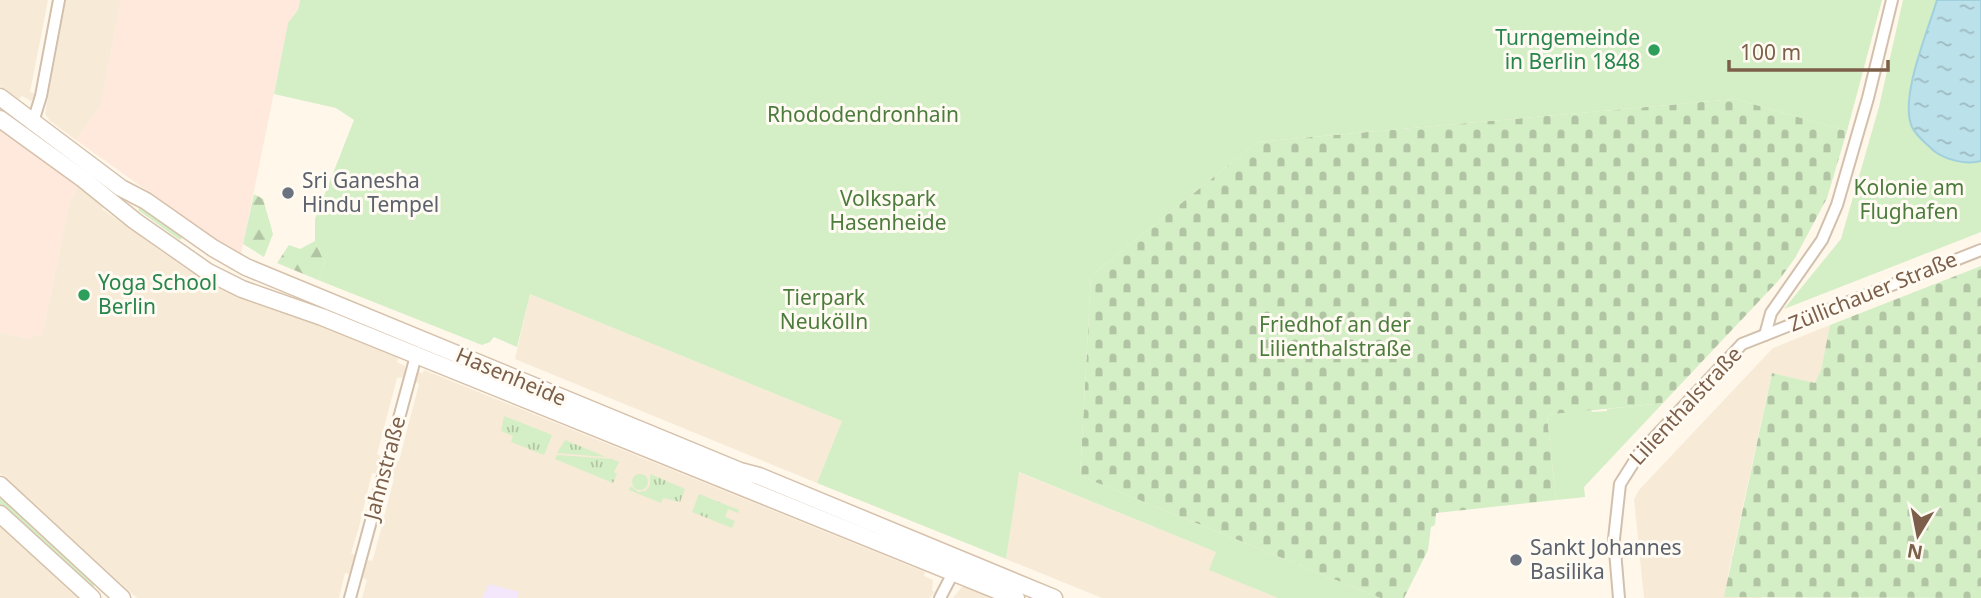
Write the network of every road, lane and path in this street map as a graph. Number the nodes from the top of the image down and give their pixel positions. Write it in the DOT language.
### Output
graph roads {
  1 [pos="59,0"];
  2 [pos="1892,0"];
  3 [pos="0,97"];
  4 [pos="0,119"];
  5 [pos="29,130"];
  6 [pos="201,240"];
  7 [pos="1981,250"];
  8 [pos="177,251"];
  9 [pos="381,323"];
  10 [pos="1765,335"];
  11 [pos="375,338"];
  12 [pos="422,339"];
  13 [pos="416,355"];
  14 [pos="0,485"];
  15 [pos="0,514"];
  16 [pos="909,537"];
  17 [pos="902,552"];
  18 [pos="957,566"];
  19 [pos="107,584"];
  20 [pos="1008,597"];
  21 [pos="93,598"];
  22 [pos="122,598"];
  23 [pos="351,598"];
  24 [pos="940,598"];
  25 [pos="1054,598"];
  26 [pos="1619,598"];
  1 -- 5 [label="street"];
  2 -- 10 [label="street, Lilienthalstraße"];
  3 -- 5 [label="main road, Hasenheide"];
  4 -- 5 [label="main road, Hasenheide"];
  5 -- 6 [label="main road, Hasenheide"];
  5 -- 8 [label="main road, Hasenheide"];
  6 -- 8 [label="main road"];
  6 -- 9 [label="main road, Hasenheide"];
  7 -- 10 [label="street, Züllichauer Straße"];
  8 -- 11 [label="main road, Hasenheide"];
  9 -- 11 [label="main road"];
  9 -- 12 [label="main road, Hasenheide"];
  10 -- 26 [label="street, Lilienthalstraße"];
  11 -- 13 [label="main road, Hasenheide"];
  12 -- 13 [label="street, Jahnstraße"];
  12 -- 16 [label="main road, Hasenheide"];
  13 -- 17 [label="main road, Hasenheide"];
  13 -- 23 [label="street, Jahnstraße"];
  14 -- 19 [label="main road"];
  15 -- 21 [label="main road"];
  16 -- 17 [label="main road"];
  16 -- 18 [label="main road, Hasenheide"];
  17 -- 18 [label="main road, Hasenheide"];
  18 -- 20 [label="main road, Hasenheide"];
  18 -- 24 [label="street"];
  18 -- 25 [label="main road, Hasenheide"];
  19 -- 21 [label="main road"];
  19 -- 22 [label="main road"];
}
